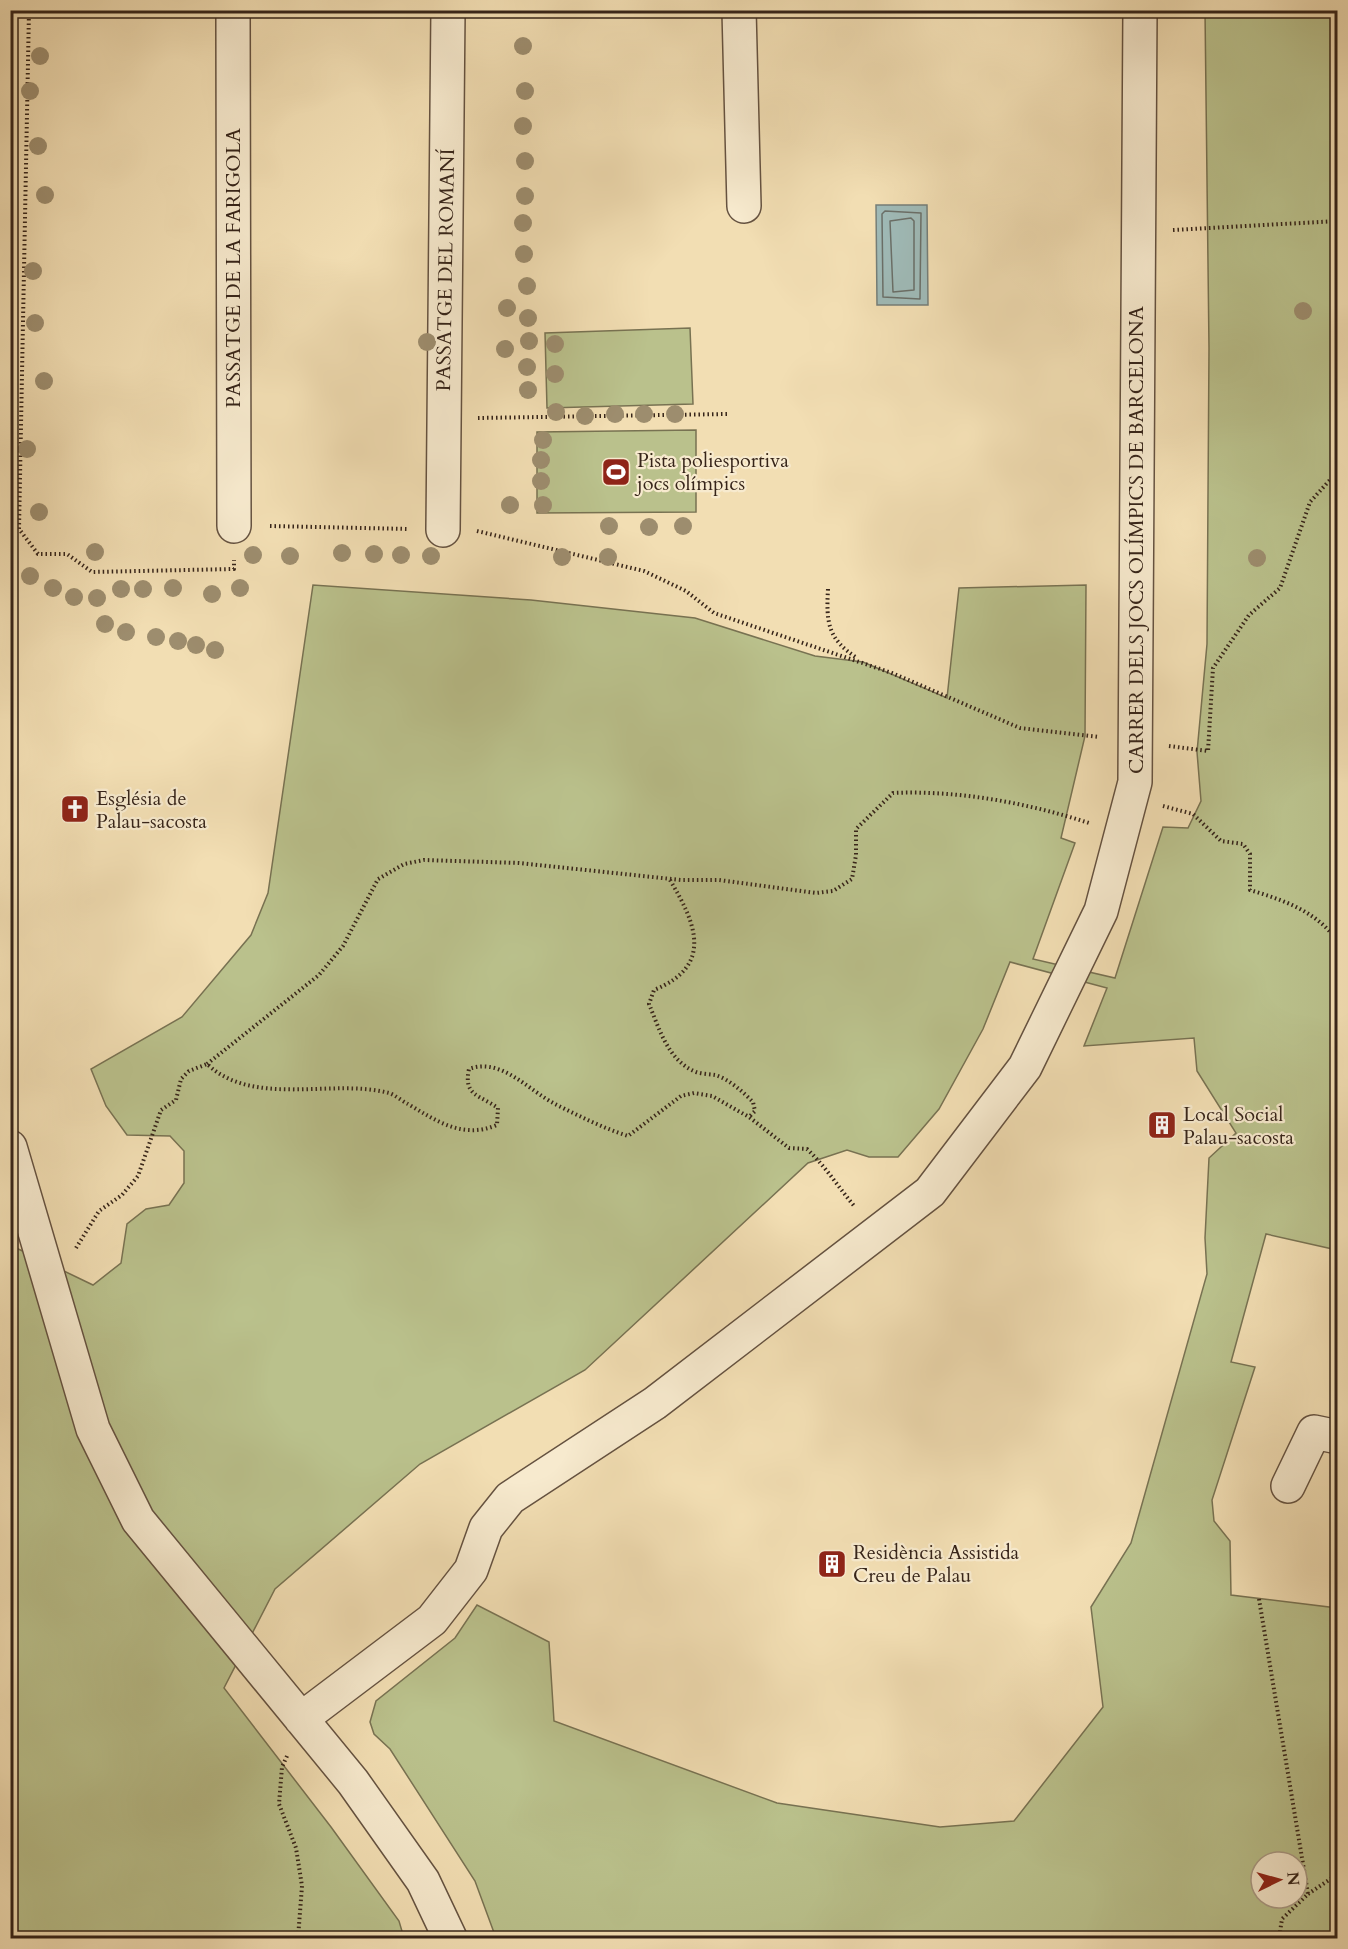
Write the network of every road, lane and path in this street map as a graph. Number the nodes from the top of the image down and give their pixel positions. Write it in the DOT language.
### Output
graph roads {
  1 [pos="29,10"];
  2 [pos="233,10"];
  3 [pos="448,10"];
  4 [pos="739,10"];
  5 [pos="1140,10"];
  6 [pos="744,206"];
  7 [pos="1338,221"];
  8 [pos="1139,232"];
  9 [pos="727,414"];
  10 [pos="444,418"];
  11 [pos="1338,471"];
  12 [pos="234,526"];
  13 [pos="443,530"];
  14 [pos="828,589"];
  15 [pos="863,662"];
  16 [pos="1135,741"];
  17 [pos="1130,800"];
  18 [pos="1121,833"];
  19 [pos="670,879"];
  20 [pos="1338,942"];
  21 [pos="207,1064"];
  22 [pos="749,1117"];
  23 [pos="10,1147"];
  24 [pos="876,1233"];
  25 [pos="51,1286"];
  26 [pos="1338,1437"];
  27 [pos="1288,1486"];
  28 [pos="1259,1599"];
  29 [pos="306,1726"];
  30 [pos="1301,1850"];
  31 [pos="1338,1874"];
  32 [pos="1309,1893"];
  33 [pos="1291,1910"];
  34 [pos="298,1938"];
  35 [pos="450,1938"];
  36 [pos="1279,1938"];
  1 -- 12 [label="path"];
  2 -- 12 [label="street, PASSATGE DE LA FARIGOLA"];
  3 -- 10 [label="street, PASSATGE DEL ROMANÍ"];
  4 -- 6 [label="street"];
  5 -- 8 [label="street, CARRER DELS JOCS OLÍMPICS DE BARCELONA"];
  7 -- 8 [label="path"];
  8 -- 16 [label="street, CARRER DELS JOCS OLÍMPICS DE BARCELONA"];
  9 -- 10 [label="path"];
  10 -- 13 [label="street, PASSATGE DEL ROMANÍ"];
  11 -- 16 [label="path"];
  12 -- 13 [label="path"];
  13 -- 15 [label="path"];
  14 -- 15 [label="path"];
  15 -- 16 [label="path"];
  16 -- 17 [label="street, CARRER DELS JOCS OLÍMPICS DE BARCELONA"];
  17 -- 18 [label="street, CARRER DELS JOCS OLÍMPICS DE BARCELONA"];
  17 -- 20 [label="path"];
  18 -- 19 [label="path"];
  18 -- 24 [label="street, CARRER DELS JOCS OLÍMPICS DE BARCELONA"];
  19 -- 21 [label="path"];
  19 -- 22 [label="path"];
  21 -- 22 [label="path"];
  21 -- 25 [label="path"];
  22 -- 24 [label="path"];
  23 -- 25 [label="street"];
  24 -- 29 [label="street, CARRER DELS JOCS OLÍMPICS DE BARCELONA"];
  25 -- 29 [label="street"];
  26 -- 27 [label="street"];
  28 -- 30 [label="path"];
  29 -- 34 [label="path"];
  29 -- 35 [label="street"];
  31 -- 32 [label="path"];
  33 -- 36 [label="path"];
}
